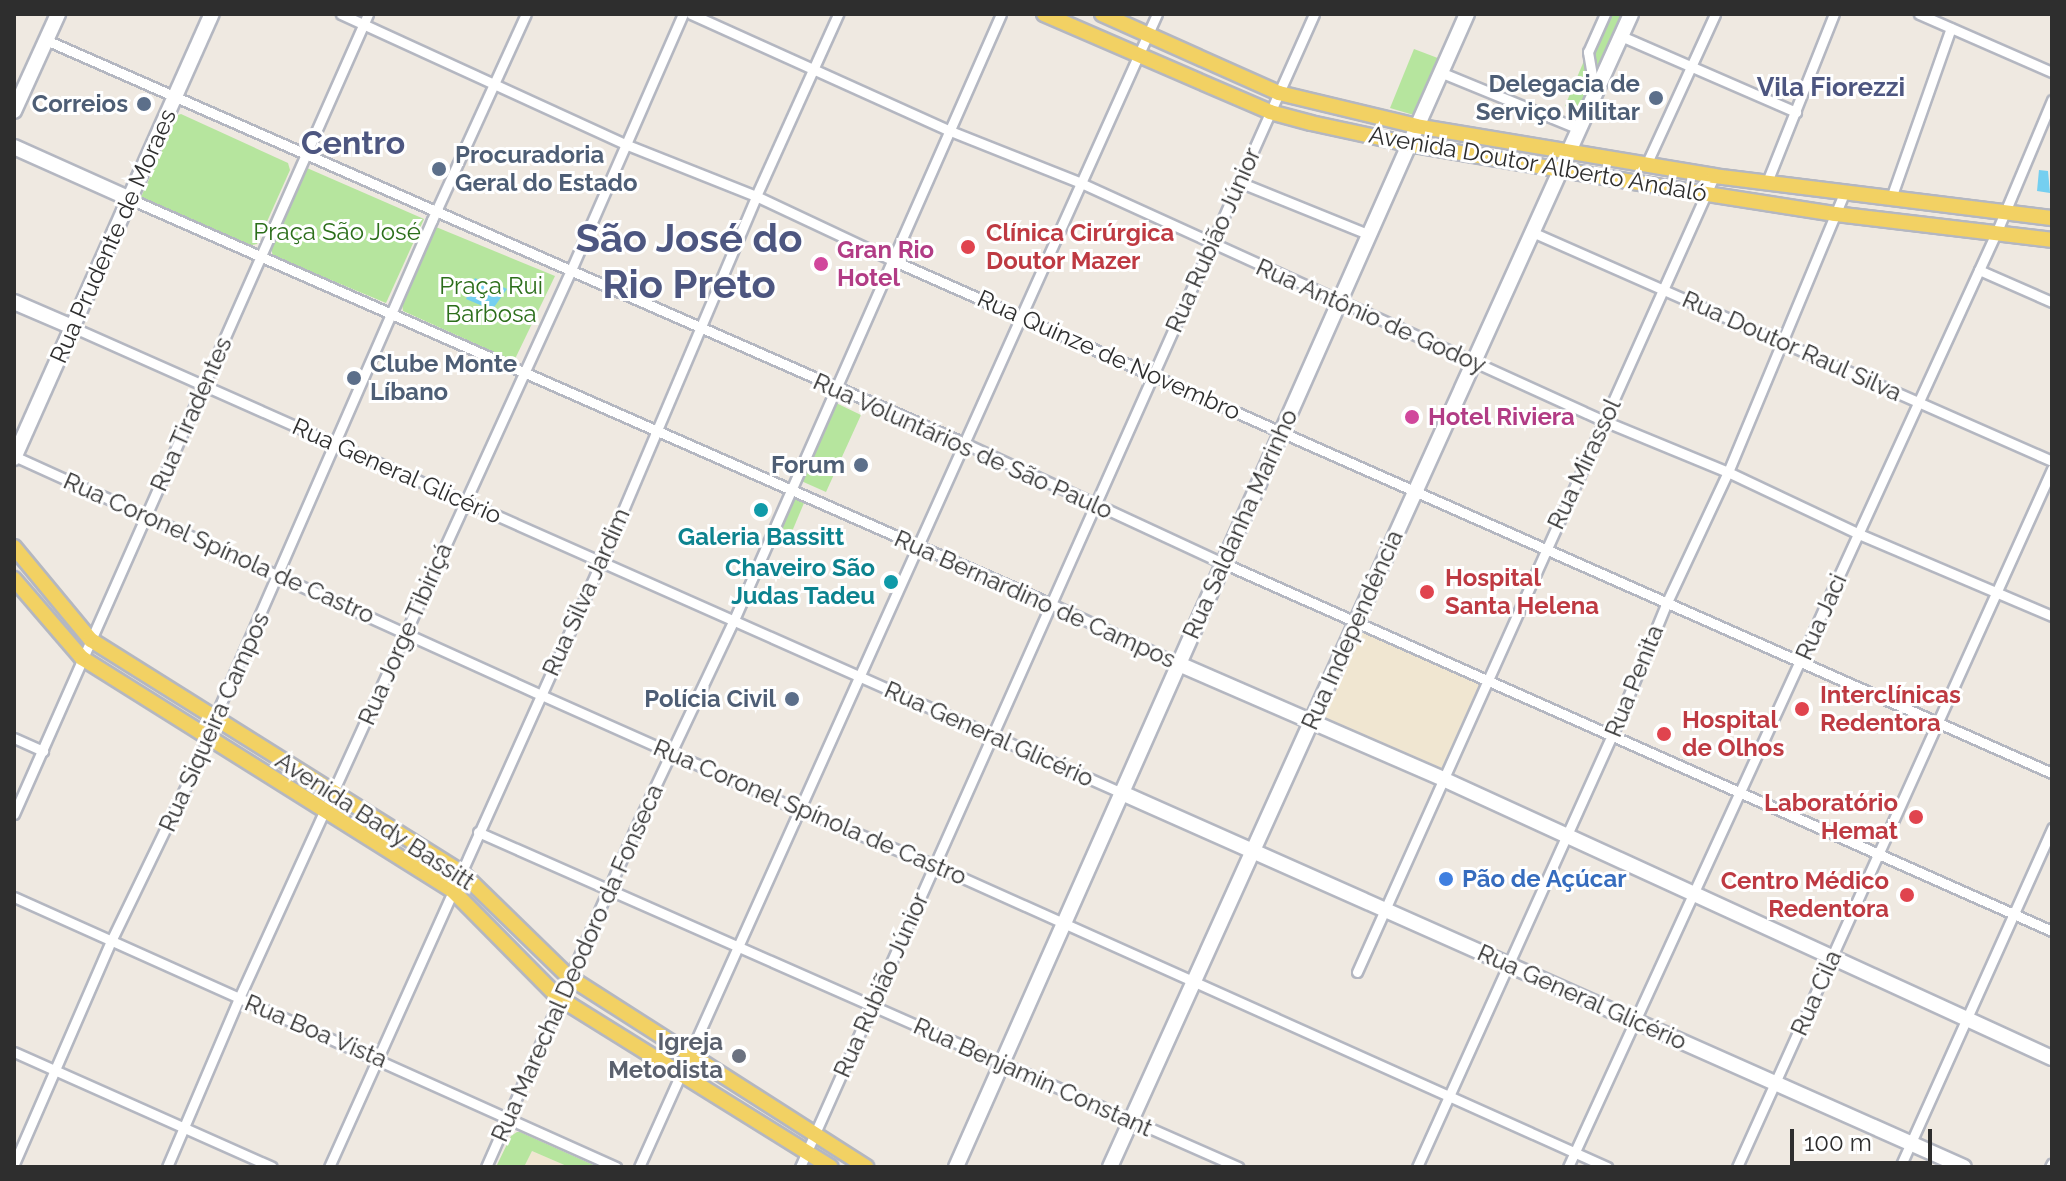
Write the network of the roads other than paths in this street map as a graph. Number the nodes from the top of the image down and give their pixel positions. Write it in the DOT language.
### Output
graph roads {
  1 [pos="58,14"];
  2 [pos="212,14"];
  3 [pos="341,14"];
  4 [pos="368,14"];
  5 [pos="526,14"];
  6 [pos="683,14"];
  7 [pos="691,14"];
  8 [pos="838,14"];
  9 [pos="1001,14"];
  10 [pos="1044,14"];
  11 [pos="1102,14"];
  12 [pos="1157,14"];
  13 [pos="1314,14"];
  14 [pos="1467,14"];
  15 [pos="1605,14"];
  16 [pos="1631,14"];
  17 [pos="1715,14"];
  18 [pos="1834,14"];
  19 [pos="1919,14"];
  20 [pos="363,25"];
  21 [pos="1951,28"];
  22 [pos="1147,36"];
  23 [pos="1621,36"];
  24 [pos="46,40"];
  25 [pos="1138,56"];
  26 [pos="1691,67"];
  27 [pos="813,69"];
  28 [pos="1440,72"];
  29 [pos="2052,72"];
  30 [pos="494,82"];
  31 [pos="1279,93"];
  32 [pos="1595,93"];
  33 [pos="175,97"];
  34 [pos="2052,100"];
  35 [pos="14,111"];
  36 [pos="1270,112"];
  37 [pos="1796,112"];
  38 [pos="1416,126"];
  39 [pos="1579,129"];
  40 [pos="948,130"];
  41 [pos="625,144"];
  42 [pos="1408,144"];
  43 [pos="14,147"];
  44 [pos="1568,153"];
  45 [pos="306,155"];
  46 [pos="1646,165"];
  47 [pos="1560,169"];
  48 [pos="1714,176"];
  49 [pos="1239,182"];
  50 [pos="1767,182"];
  51 [pos="1081,183"];
  52 [pos="1844,193"];
  53 [pos="1706,194"];
  54 [pos="756,196"];
  55 [pos="1891,198"];
  56 [pos="130,199"];
  57 [pos="436,211"];
  58 [pos="2004,211"];
  59 [pos="1835,214"];
  60 [pos="2052,218"];
  61 [pos="1997,231"];
  62 [pos="1532,232"];
  63 [pos="1368,234"];
  64 [pos="2052,240"];
  65 [pos="1211,244"];
  66 [pos="262,259"];
  67 [pos="892,260"];
  68 [pos="571,270"];
  69 [pos="1979,270"];
  70 [pos="1663,289"];
  71 [pos="1339,301"];
  72 [pos="14,302"];
  73 [pos="2052,302"];
  74 [pos="392,315"];
  75 [pos="1022,315"];
  76 [pos="72,327"];
  77 [pos="702,327"];
  78 [pos="1782,342"];
  79 [pos="1474,361"];
  80 [pos="524,370"];
  81 [pos="1153,374"];
  82 [pos="204,386"];
  83 [pos="836,388"];
  84 [pos="1919,403"];
  85 [pos="1604,421"];
  86 [pos="658,430"];
  87 [pos="1281,432"];
  88 [pos="964,443"];
  89 [pos="336,445"];
  90 [pos="14,457"];
  91 [pos="2052,461"];
  92 [pos="2052,469"];
  93 [pos="1728,472"];
  94 [pos="791,489"];
  95 [pos="1415,491"];
  96 [pos="463,501"];
  97 [pos="1095,505"];
  98 [pos="145,515"];
  99 [pos="1859,534"];
  100 [pos="918,546"];
  101 [pos="14,547"];
  102 [pos="1545,547"];
  103 [pos="601,562"];
  104 [pos="1223,563"];
  105 [pos="280,575"];
  106 [pos="14,579"];
  107 [pos="1999,591"];
  108 [pos="1667,602"];
  109 [pos="1051,604"];
  110 [pos="2052,616"];
  111 [pos="1357,620"];
  112 [pos="733,622"];
  113 [pos="406,632"];
  114 [pos="91,640"];
  115 [pos="82,658"];
  116 [pos="1801,661"];
  117 [pos="1179,664"];
  118 [pos="860,677"];
  119 [pos="1490,679"];
  120 [pos="539,694"];
  121 [pos="215,717"];
  122 [pos="1312,721"];
  123 [pos="1939,724"];
  124 [pos="992,736"];
  125 [pos="1612,736"];
  126 [pos="14,738"];
  127 [pos="209,738"];
  128 [pos="43,751"];
  129 [pos="672,753"];
  130 [pos="2052,773"];
  131 [pos="1443,779"];
  132 [pos="335,793"];
  133 [pos="1122,793"];
  134 [pos="1741,794"];
  135 [pos="800,810"];
  136 [pos="326,812"];
  137 [pos="14,814"];
  138 [pos="2052,828"];
  139 [pos="478,832"];
  140 [pos="1566,835"];
  141 [pos="1252,851"];
  142 [pos="1880,852"];
  143 [pos="934,865"];
  144 [pos="461,872"];
  145 [pos="609,889"];
  146 [pos="453,891"];
  147 [pos="1694,896"];
  148 [pos="14,897"];
  149 [pos="1385,910"];
  150 [pos="2014,913"];
  151 [pos="1064,924"];
  152 [pos="2052,931"];
  153 [pos="112,939"];
  154 [pos="738,947"];
  155 [pos="1831,959"];
  156 [pos="1508,964"];
  157 [pos="1357,972"];
  158 [pos="569,977"];
  159 [pos="1192,984"];
  160 [pos="239,998"];
  161 [pos="559,998"];
  162 [pos="872,1006"];
  163 [pos="1966,1019"];
  164 [pos="1637,1021"];
  165 [pos="14,1052"];
  166 [pos="690,1055"];
  167 [pos="377,1057"];
  168 [pos="2052,1058"];
  169 [pos="1002,1064"];
  170 [pos="55,1069"];
  171 [pos="681,1074"];
  172 [pos="1775,1083"];
  173 [pos="1449,1097"];
  174 [pos="508,1120"];
  175 [pos="1131,1120"];
  176 [pos="185,1128"];
  177 [pos="814,1134"];
  178 [pos="1910,1143"];
  179 [pos="807,1151"];
  180 [pos="1575,1152"];
  181 [pos="14,1164"];
  182 [pos="167,1167"];
  183 [pos="272,1167"];
  184 [pos="329,1167"];
  185 [pos="486,1167"];
  186 [pos="616,1167"];
  187 [pos="639,1167"];
  188 [pos="800,1167"];
  189 [pos="831,1167"];
  190 [pos="866,1167"];
  191 [pos="956,1167"];
  192 [pos="1110,1167"];
  193 [pos="1238,1167"];
  194 [pos="1417,1167"];
  195 [pos="1568,1167"];
  196 [pos="1607,1167"];
  197 [pos="1737,1167"];
  198 [pos="1900,1167"];
  199 [pos="1964,1167"];
  1 -- 24 [label="street"];
  2 -- 33 [label="street, Rua Prudente de Moraes"];
  3 -- 20 [label="street, Rua Quinze de Novembro"];
  4 -- 20 [label="street, Rua Tiradentes"];
  5 -- 30 [label="street, Rua Siqueira Campos"];
  6 -- 41 [label="street, Rua Jorge Tibiriçá"];
  7 -- 27 [label="street, Rua Antônio de Godoy"];
  8 -- 27 [label="street, Rua Silva Jardim"];
  9 -- 40 [label="street, Rua Marechal Deodoro da Fonseca"];
  10 -- 25 [label="main road, Avenida Doutor Alberto Andaló"];
  11 -- 22 [label="main road, Avenida Doutor Alberto Andaló"];
  12 -- 22 [label="street"];
  13 -- 31 [label="street, Rua Rubião Júnior"];
  14 -- 28 [label="street, Rua Saldanha Marinho"];
  15 -- 32 [label="street"];
  16 -- 23 [label="street, Rua Independência"];
  17 -- 26 [label="street"];
  18 -- 37 [label="street"];
  19 -- 21 [label="street"];
  20 -- 30 [label="street, Rua Quinze de Novembro"];
  20 -- 45 [label="street, Rua Tiradentes"];
  21 -- 29 [label="street"];
  21 -- 55 [label="street"];
  22 -- 25 [label="street"];
  22 -- 31 [label="main road, Avenida Doutor Alberto Andaló"];
  23 -- 26 [label="street"];
  23 -- 32 [label="street, Rua Independência"];
  24 -- 33 [label="street, Rua Voluntários de São Paulo"];
  24 -- 35 [label="street"];
  25 -- 36 [label="main road, Avenida Doutor Alberto Andaló"];
  25 -- 51 [label="street"];
  26 -- 37 [label="street"];
  26 -- 46 [label="street"];
  27 -- 40 [label="street, Rua Antônio de Godoy"];
  27 -- 54 [label="street, Rua Silva Jardim"];
  28 -- 38 [label="street, Rua Saldanha Marinho"];
  28 -- 39 [label="street"];
  30 -- 41 [label="street, Rua Quinze de Novembro"];
  30 -- 57 [label="street, Rua Siqueira Campos"];
  31 -- 36 [label="street, Rua Rubião Júnior"];
  31 -- 38 [label="main road, Avenida Doutor Alberto Andaló"];
  32 -- 39 [label="street, Rua Independência"];
  33 -- 45 [label="street, Rua Voluntários de São Paulo"];
  33 -- 56 [label="street, Rua Prudente de Moraes"];
  34 -- 58 [label="street, Rua Jaci"];
  36 -- 42 [label="main road, Avenida Doutor Alberto Andaló"];
  36 -- 49 [label="street, Rua Rubião Júnior"];
  37 -- 50 [label="street"];
  38 -- 42 [label="street, Rua Saldanha Marinho"];
  38 -- 44 [label="main road, Avenida Doutor Alberto Andaló"];
  39 -- 44 [label="street, Rua Independência"];
  40 -- 51 [label="street, Rua Antônio de Godoy"];
  40 -- 67 [label="street, Rua Marechal Deodoro da Fonseca"];
  41 -- 54 [label="street, Rua Quinze de Novembro"];
  41 -- 68 [label="street, Rua Jorge Tibiriçá"];
  42 -- 47 [label="main road, Avenida Doutor Alberto Andaló"];
  42 -- 63 [label="street, Rua Saldanha Marinho"];
  43 -- 56 [label="street, Rua Bernardino de Campos"];
  44 -- 46 [label="main road, Avenida Doutor Alberto Andaló"];
  44 -- 47 [label="street, Rua Independência"];
  45 -- 57 [label="street, Rua Voluntários de São Paulo"];
  45 -- 66 [label="street, Rua Tiradentes"];
  46 -- 48 [label="main road, Avenida Doutor Alberto Andaló"];
  47 -- 53 [label="main road, Avenida Doutor Alberto Andaló"];
  47 -- 62 [label="street, Rua Independência"];
  48 -- 50 [label="main road, Avenida Doutor Alberto Andaló"];
  48 -- 53 [label="street, Rua Mirassol"];
  49 -- 63 [label="street"];
  49 -- 65 [label="street, Rua Rubião Júnior"];
  50 -- 52 [label="main road, Avenida Doutor Alberto Andaló"];
  51 -- 65 [label="street, Rua Antônio de Godoy"];
  51 -- 75 [label="street"];
  52 -- 55 [label="main road, Avenida Doutor Alberto Andaló"];
  52 -- 59 [label="street, Rua Penita"];
  53 -- 59 [label="main road, Avenida Doutor Alberto Andaló"];
  53 -- 70 [label="street, Rua Mirassol"];
  54 -- 67 [label="street, Rua Quinze de Novembro"];
  54 -- 77 [label="street, Rua Silva Jardim"];
  55 -- 58 [label="main road, Avenida Doutor Alberto Andaló"];
  56 -- 66 [label="street, Rua Bernardino de Campos"];
  56 -- 76 [label="street, Rua Prudente de Moraes"];
  57 -- 68 [label="street, Rua Voluntários de São Paulo"];
  57 -- 74 [label="street, Rua Siqueira Campos"];
  58 -- 60 [label="main road, Avenida Doutor Alberto Andaló"];
  58 -- 61 [label="street, Rua Jaci"];
  59 -- 61 [label="main road, Avenida Doutor Alberto Andaló"];
  59 -- 78 [label="street, Rua Penita"];
  61 -- 64 [label="main road, Avenida Doutor Alberto Andaló"];
  61 -- 69 [label="street, Rua Jaci"];
  62 -- 70 [label="street, Rua Doutor Raul Silva"];
  62 -- 79 [label="street, Rua Independência"];
  63 -- 71 [label="street, Rua Saldanha Marinho"];
  65 -- 71 [label="street, Rua Antônio de Godoy"];
  65 -- 81 [label="street, Rua Rubião Júnior"];
  66 -- 74 [label="street, Rua Bernardino de Campos"];
  66 -- 82 [label="street, Rua Tiradentes"];
  67 -- 75 [label="street, Rua Quinze de Novembro"];
  67 -- 83 [label="street, Rua Marechal Deodoro da Fonseca"];
  68 -- 77 [label="street, Rua Voluntários de São Paulo"];
  68 -- 80 [label="street, Rua Jorge Tibiriçá"];
  69 -- 73 [label="street"];
  69 -- 84 [label="street, Rua Jaci"];
  70 -- 78 [label="street, Rua Doutor Raul Silva"];
  70 -- 85 [label="street, Rua Mirassol"];
  71 -- 79 [label="street, Rua Antônio de Godoy"];
  71 -- 87 [label="street, Rua Saldanha Marinho"];
  72 -- 76 [label="street, Rua General Glicério"];
  74 -- 80 [label="street, Rua Bernardino de Campos"];
  74 -- 89 [label="street, Rua Siqueira Campos"];
  75 -- 81 [label="street, Rua Quinze de Novembro"];
  75 -- 88 [label="street"];
  76 -- 82 [label="street, Rua General Glicério"];
  76 -- 90 [label="street, Rua Prudente de Moraes"];
  77 -- 83 [label="street, Rua Voluntários de São Paulo"];
  77 -- 86 [label="street, Rua Silva Jardim"];
  78 -- 84 [label="street, Rua Doutor Raul Silva"];
  78 -- 93 [label="street, Rua Penita"];
  79 -- 85 [label="street, Rua Antônio de Godoy"];
  79 -- 95 [label="street, Rua Independência"];
  80 -- 86 [label="street, Rua Bernardino de Campos"];
  80 -- 96 [label="street, Rua Jorge Tibiriçá"];
  81 -- 87 [label="street, Rua Quinze de Novembro"];
  81 -- 97 [label="street, Rua Rubião Júnior"];
  82 -- 89 [label="street, Rua General Glicério"];
  82 -- 98 [label="street, Rua Tiradentes"];
  83 -- 88 [label="street, Rua Voluntários de São Paulo"];
  83 -- 94 [label="street, Rua Marechal Deodoro da Fonseca"];
  84 -- 91 [label="street, Rua Doutor Raul Silva"];
  84 -- 99 [label="street, Rua Jaci"];
  85 -- 93 [label="street, Rua Antônio de Godoy"];
  85 -- 102 [label="street, Rua Mirassol"];
  86 -- 94 [label="street, Rua Bernardino de Campos"];
  86 -- 103 [label="street, Rua Silva Jardim"];
  87 -- 95 [label="street, Rua Quinze de Novembro"];
  87 -- 104 [label="street, Rua Saldanha Marinho"];
  88 -- 97 [label="street, Rua Voluntários de São Paulo"];
  88 -- 100 [label="street"];
  89 -- 96 [label="street, Rua General Glicério"];
  89 -- 105 [label="street, Rua Siqueira Campos"];
  90 -- 98 [label="street, Rua Coronel Spínola de Castro"];
  92 -- 107 [label="street, Rua Cila"];
  93 -- 99 [label="street, Rua Antônio de Godoy"];
  93 -- 108 [label="street, Rua Penita"];
  94 -- 100 [label="street, Rua Bernardino de Campos"];
  94 -- 112 [label="street, Rua Marechal Deodoro da Fonseca"];
  95 -- 102 [label="street, Rua Quinze de Novembro"];
  95 -- 111 [label="street, Rua Independência"];
  96 -- 103 [label="street, Rua General Glicério"];
  96 -- 113 [label="street, Rua Jorge Tibiriçá"];
  97 -- 104 [label="street, Rua Voluntários de São Paulo"];
  97 -- 109 [label="street, Rua Rubião Júnior"];
  98 -- 105 [label="street, Rua Coronel Spínola de Castro"];
  98 -- 114 [label="street, Rua Tiradentes"];
  99 -- 107 [label="street, Rua Antônio de Godoy"];
  99 -- 116 [label="street, Rua Jaci"];
  100 -- 109 [label="street, Rua Bernardino de Campos"];
  100 -- 118 [label="street"];
  101 -- 114 [label="main road, Avenida Bady Bassitt"];
  102 -- 108 [label="street, Rua Quinze de Novembro"];
  102 -- 119 [label="street, Rua Mirassol"];
  103 -- 112 [label="street, Rua General Glicério"];
  103 -- 120 [label="street, Rua Silva Jardim"];
  104 -- 111 [label="street, Rua Voluntários de São Paulo"];
  104 -- 117 [label="street, Rua Saldanha Marinho"];
  105 -- 113 [label="street, Rua Coronel Spínola de Castro"];
  105 -- 121 [label="street, Rua Siqueira Campos"];
  106 -- 115 [label="main road, Avenida Bady Bassitt"];
  107 -- 110 [label="street, Rua Antônio de Godoy"];
  107 -- 123 [label="street, Rua Cila"];
  108 -- 116 [label="street, Rua Quinze de Novembro"];
  108 -- 125 [label="street, Rua Penita"];
  109 -- 117 [label="street, Rua Bernardino de Campos"];
  109 -- 124 [label="street, Rua Rubião Júnior"];
  111 -- 119 [label="street, Rua Voluntários de São Paulo"];
  111 -- 122 [label="street, Rua Independência"];
  112 -- 118 [label="street, Rua General Glicério"];
  112 -- 129 [label="street, Rua Marechal Deodoro da Fonseca"];
  113 -- 120 [label="street, Rua Coronel Spínola de Castro"];
  113 -- 132 [label="street, Rua Jorge Tibiriçá"];
  114 -- 115 [label="street, Rua Tiradentes"];
  114 -- 121 [label="main road, Avenida Bady Bassitt"];
  115 -- 127 [label="main road, Avenida Bady Bassitt"];
  115 -- 128 [label="street, Rua Tiradentes"];
  116 -- 123 [label="street, Rua Quinze de Novembro"];
  116 -- 134 [label="street, Rua Jaci"];
  117 -- 122 [label="street, Rua Bernardino de Campos"];
  117 -- 133 [label="street, Rua Saldanha Marinho"];
  118 -- 124 [label="street, Rua General Glicério"];
  118 -- 135 [label="street"];
  119 -- 125 [label="street, Rua Voluntários de São Paulo"];
  119 -- 131 [label="street, Rua Mirassol"];
  120 -- 129 [label="street, Rua Coronel Spínola de Castro"];
  120 -- 139 [label="street, Rua Silva Jardim"];
  121 -- 127 [label="street, Rua Siqueira Campos"];
  121 -- 132 [label="main road, Avenida Bady Bassitt"];
  122 -- 131 [label="street, Rua Bernardino de Campos"];
  122 -- 141 [label="street, Rua Independência"];
  123 -- 130 [label="street, Rua Quinze de Novembro"];
  123 -- 142 [label="street, Rua Cila"];
  124 -- 133 [label="street, Rua General Glicério"];
  124 -- 143 [label="street, Rua Rubião Júnior"];
  125 -- 134 [label="street, Rua Voluntários de São Paulo"];
  125 -- 140 [label="street, Rua Penita"];
  126 -- 128 [label="street"];
  127 -- 136 [label="main road, Avenida Bady Bassitt"];
  127 -- 153 [label="street, Rua Siqueira Campos"];
  128 -- 137 [label="street, Rua Tiradentes"];
  129 -- 135 [label="street, Rua Coronel Spínola de Castro"];
  129 -- 145 [label="street, Rua Marechal Deodoro da Fonseca"];
  131 -- 140 [label="street, Rua Bernardino de Campos"];
  131 -- 149 [label="street, Rua Mirassol"];
  132 -- 136 [label="street, Rua Jorge Tibiriçá"];
  132 -- 144 [label="main road, Avenida Bady Bassitt"];
  133 -- 141 [label="street, Rua General Glicério"];
  133 -- 151 [label="street, Rua Saldanha Marinho"];
  134 -- 142 [label="street, Rua Voluntários de São Paulo"];
  134 -- 147 [label="street, Rua Jaci"];
  135 -- 143 [label="street, Rua Coronel Spínola de Castro"];
  135 -- 154 [label="street"];
  136 -- 146 [label="main road, Avenida Bady Bassitt"];
  136 -- 160 [label="street, Rua Jorge Tibiriçá"];
  138 -- 150 [label="street"];
  139 -- 144 [label="street, Rua Silva Jardim"];
  139 -- 145 [label="street, Rua Benjamin Constant"];
  140 -- 147 [label="street, Rua Bernardino de Campos"];
  140 -- 156 [label="street, Rua Penita"];
  141 -- 149 [label="street, Rua General Glicério"];
  141 -- 159 [label="street, Rua Independência"];
  142 -- 150 [label="street, Rua Voluntários de São Paulo"];
  142 -- 155 [label="street, Rua Cila"];
  143 -- 151 [label="street, Rua Coronel Spínola de Castro"];
  143 -- 162 [label="street, Rua Rubião Júnior"];
  144 -- 146 [label="street, Rua Silva Jardim"];
  144 -- 158 [label="main road, Avenida Bady Bassitt"];
  145 -- 154 [label="street, Rua Benjamin Constant"];
  145 -- 158 [label="street, Rua Marechal Deodoro da Fonseca"];
  146 -- 161 [label="main road, Avenida Bady Bassitt"];
  146 -- 167 [label="street, Rua Silva Jardim"];
  147 -- 155 [label="street, Rua Bernardino de Campos"];
  147 -- 164 [label="street, Rua Jaci"];
  148 -- 153 [label="street, Rua Boa Vista"];
  149 -- 156 [label="street, Rua General Glicério"];
  149 -- 157 [label="street, Rua Mirassol"];
  150 -- 152 [label="street, Rua Voluntários de São Paulo"];
  150 -- 163 [label="street"];
  151 -- 159 [label="street, Rua Coronel Spínola de Castro"];
  151 -- 169 [label="street, Rua Saldanha Marinho"];
  153 -- 160 [label="street, Rua Boa Vista"];
  153 -- 170 [label="street, Rua Siqueira Campos"];
  154 -- 162 [label="street, Rua Benjamin Constant"];
  154 -- 166 [label="street"];
  155 -- 163 [label="street, Rua Bernardino de Campos"];
  155 -- 172 [label="street, Rua Cila"];
  156 -- 164 [label="street, Rua General Glicério"];
  156 -- 173 [label="street, Rua Penita"];
  158 -- 161 [label="street, Rua Marechal Deodoro da Fonseca"];
  158 -- 166 [label="main road, Avenida Bady Bassitt"];
  159 -- 173 [label="street, Rua Coronel Spínola de Castro"];
  159 -- 175 [label="street, Rua Independência"];
  160 -- 167 [label="street, Rua Boa Vista"];
  160 -- 176 [label="street, Rua Jorge Tibiriçá"];
  161 -- 171 [label="main road, Avenida Bady Bassitt"];
  161 -- 174 [label="street, Rua Marechal Deodoro da Fonseca"];
  162 -- 169 [label="street, Rua Benjamin Constant"];
  162 -- 177 [label="street, Rua Rubião Júnior"];
  163 -- 168 [label="street, Rua Bernardino de Campos"];
  163 -- 178 [label="street"];
  164 -- 172 [label="street, Rua General Glicério"];
  164 -- 180 [label="street, Rua Jaci"];
  165 -- 170 [label="street"];
  166 -- 171 [label="street"];
  166 -- 177 [label="main road, Avenida Bady Bassitt"];
  167 -- 174 [label="street, Rua Boa Vista"];
  167 -- 184 [label="street, Rua Silva Jardim"];
  169 -- 175 [label="street, Rua Benjamin Constant"];
  169 -- 191 [label="street, Rua Saldanha Marinho"];
  170 -- 176 [label="street"];
  170 -- 181 [label="street, Rua Siqueira Campos"];
  171 -- 179 [label="main road, Avenida Bady Bassitt"];
  171 -- 187 [label="street"];
  172 -- 178 [label="street, Rua General Glicério"];
  172 -- 197 [label="street, Rua Cila"];
  173 -- 180 [label="street, Rua Coronel Spínola de Castro"];
  173 -- 194 [label="street, Rua Penita"];
  174 -- 185 [label="street, Rua Marechal Deodoro da Fonseca"];
  174 -- 186 [label="street, Rua Boa Vista"];
  175 -- 192 [label="street, Rua Independência"];
  175 -- 193 [label="street, Rua Benjamin Constant"];
  176 -- 182 [label="street, Rua Jorge Tibiriçá"];
  176 -- 183 [label="street"];
  177 -- 179 [label="street, Rua Rubião Júnior"];
  177 -- 190 [label="main road, Avenida Bady Bassitt"];
  178 -- 198 [label="street"];
  178 -- 199 [label="street, Rua General Glicério"];
  179 -- 188 [label="street, Rua Rubião Júnior"];
  179 -- 189 [label="main road, Avenida Bady Bassitt"];
  180 -- 195 [label="street, Rua Jaci"];
  180 -- 196 [label="street, Rua Coronel Spínola de Castro"];
}
